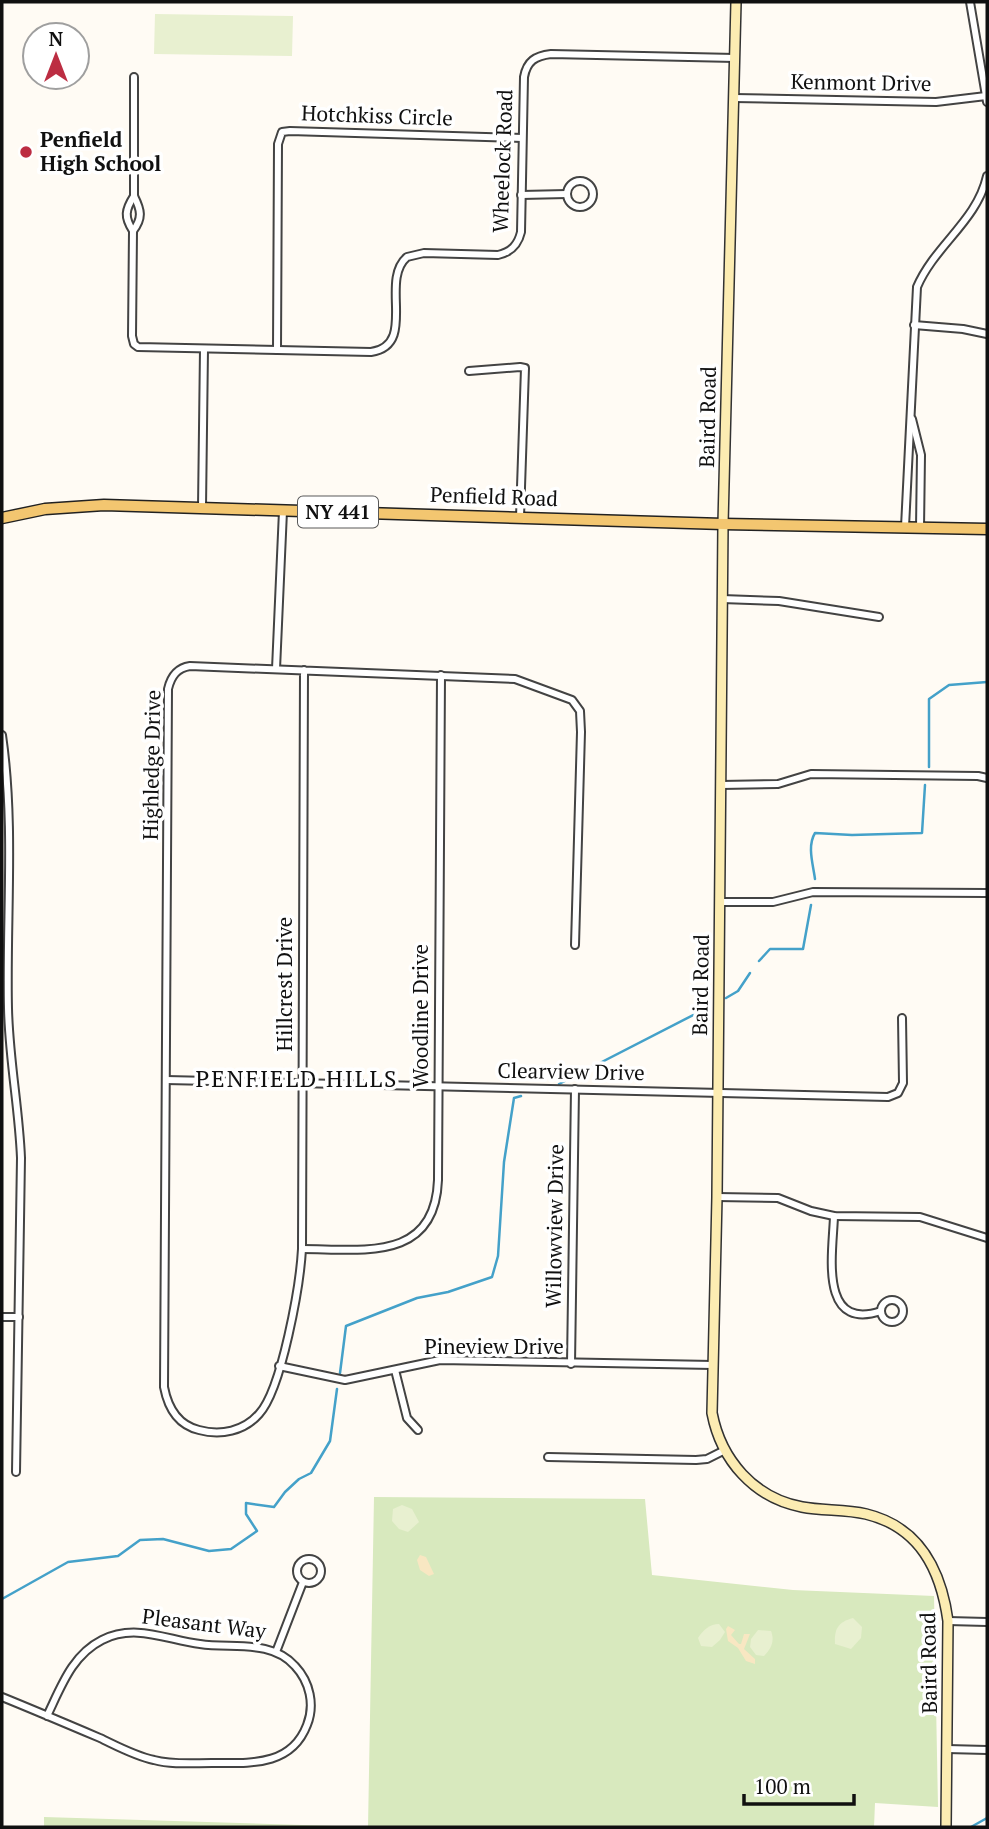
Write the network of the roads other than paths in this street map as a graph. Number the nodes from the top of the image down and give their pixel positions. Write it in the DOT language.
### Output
graph roads {
  1 [pos="736,2"];
  2 [pos="970,2"];
  3 [pos="735,58"];
  4 [pos="134,77"];
  5 [pos="734,99"];
  6 [pos="987,99"];
  7 [pos="522,138"];
  8 [pos="987,176"];
  9 [pos="567,194"];
  10 [pos="521,195"];
  11 [pos="134,196"];
  12 [pos="133,231"];
  13 [pos="914,325"];
  14 [pos="987,334"];
  15 [pos="204,349"];
  16 [pos="277,350"];
  17 [pos="469,371"];
  18 [pos="910,414"];
  19 [pos="202,507"];
  20 [pos="283,511"];
  21 [pos="520,517"];
  22 [pos="2,519"];
  23 [pos="723,524"];
  24 [pos="905,527"];
  25 [pos="920,528"];
  26 [pos="987,529"];
  27 [pos="723,599"];
  28 [pos="879,617"];
  29 [pos="276,669"];
  30 [pos="304,670"];
  31 [pos="441,675"];
  32 [pos="2,735"];
  33 [pos="987,778"];
  34 [pos="721,785"];
  35 [pos="987,893"];
  36 [pos="719,902"];
  37 [pos="575,945"];
  38 [pos="902,1018"];
  39 [pos="166,1080"];
  40 [pos="302,1083"];
  41 [pos="438,1087"];
  42 [pos="575,1089"];
  43 [pos="718,1093"];
  44 [pos="717,1197"];
  45 [pos="834,1216"];
  46 [pos="987,1238"];
  47 [pos="302,1249"];
  48 [pos="881,1311"];
  49 [pos="2,1317"];
  50 [pos="19,1317"];
  51 [pos="571,1364"];
  52 [pos="713,1365"];
  53 [pos="279,1366"];
  54 [pos="395,1370"];
  55 [pos="418,1430"];
  56 [pos="219,1433"];
  57 [pos="725,1450"];
  58 [pos="548,1457"];
  59 [pos="16,1472"];
  60 [pos="303,1582"];
  61 [pos="948,1621"];
  62 [pos="987,1622"];
  63 [pos="276,1652"];
  64 [pos="2,1697"];
  65 [pos="47,1716"];
  66 [pos="947,1749"];
  67 [pos="987,1750"];
  68 [pos="946,1827"];
  1 -- 3 [label="street, Baird Road"];
  2 -- 6 [label="street"];
  3 -- 5 [label="street, Baird Road"];
  3 -- 7 [label="street, Wheelock Road"];
  4 -- 11 [label="street"];
  5 -- 6 [label="street, Kenmont Drive"];
  5 -- 23 [label="street, Baird Road"];
  7 -- 10 [label="street, Wheelock Road"];
  7 -- 16 [label="street, Hotchkiss Circle"];
  8 -- 13 [label="street"];
  9 -- 9 [label="street"];
  9 -- 10 [label="street"];
  10 -- 16 [label="street, Wheelock Road"];
  11 -- 12 [label="street"];
  11 -- 12 [label="street"];
  12 -- 15 [label="street, Wheelock Road"];
  13 -- 14 [label="street"];
  13 -- 18 [label="street"];
  15 -- 16 [label="street, Wheelock Road"];
  15 -- 19 [label="street"];
  17 -- 21 [label="street"];
  18 -- 24 [label="street"];
  18 -- 25 [label="street"];
  19 -- 20 [label="main road, Penfield Road / NY 441"];
  19 -- 22 [label="main road, Penfield Road / NY 441"];
  20 -- 21 [label="main road, Penfield Road / NY 441"];
  20 -- 29 [label="street"];
  21 -- 23 [label="main road, Penfield Road / NY 441"];
  23 -- 24 [label="main road, Penfield Road / NY 441"];
  23 -- 27 [label="street, Baird Road"];
  24 -- 25 [label="main road, Penfield Road / NY 441"];
  25 -- 26 [label="main road, Penfield Road / NY 441"];
  27 -- 28 [label="street"];
  27 -- 34 [label="street, Baird Road"];
  29 -- 30 [label="street, Highledge Drive"];
  29 -- 39 [label="street, Highledge Drive"];
  30 -- 31 [label="street, Highledge Drive"];
  30 -- 40 [label="street, Hillcrest Drive"];
  31 -- 37 [label="street, Highledge Drive"];
  31 -- 41 [label="street, Woodline Drive"];
  32 -- 50 [label="street"];
  33 -- 34 [label="street"];
  34 -- 36 [label="street, Baird Road"];
  35 -- 36 [label="street"];
  36 -- 43 [label="street, Baird Road"];
  38 -- 43 [label="street, Clearview Drive"];
  39 -- 40 [label="street, Clearview Drive"];
  39 -- 56 [label="street, Highledge Drive"];
  40 -- 41 [label="street, Clearview Drive"];
  40 -- 47 [label="street, Hillcrest Drive"];
  41 -- 42 [label="street, Clearview Drive"];
  41 -- 47 [label="street, Woodline Drive"];
  42 -- 43 [label="street, Clearview Drive"];
  42 -- 51 [label="street, Willowview Drive"];
  43 -- 44 [label="street, Baird Road"];
  44 -- 45 [label="street"];
  44 -- 52 [label="street, Baird Road"];
  45 -- 46 [label="street"];
  45 -- 48 [label="street"];
  47 -- 53 [label="street, Hillcrest Drive"];
  49 -- 50 [label="street"];
  50 -- 59 [label="street"];
  51 -- 52 [label="street, Pineview Drive"];
  51 -- 54 [label="street, Pineview Drive"];
  52 -- 57 [label="street, Baird Road"];
  53 -- 54 [label="street, Pineview Drive"];
  53 -- 56 [label="street, Hillcrest Drive"];
  54 -- 55 [label="street"];
  57 -- 58 [label="street"];
  57 -- 61 [label="street, Baird Road"];
  60 -- 60 [label="street"];
  60 -- 63 [label="street"];
  61 -- 62 [label="street"];
  61 -- 66 [label="street, Baird Road"];
  63 -- 65 [label="street, Pleasant Way"];
  63 -- 65 [label="street, Pleasant Way"];
  64 -- 65 [label="street, Pleasant Way"];
  66 -- 67 [label="street"];
  66 -- 68 [label="street, Baird Road"];
}
